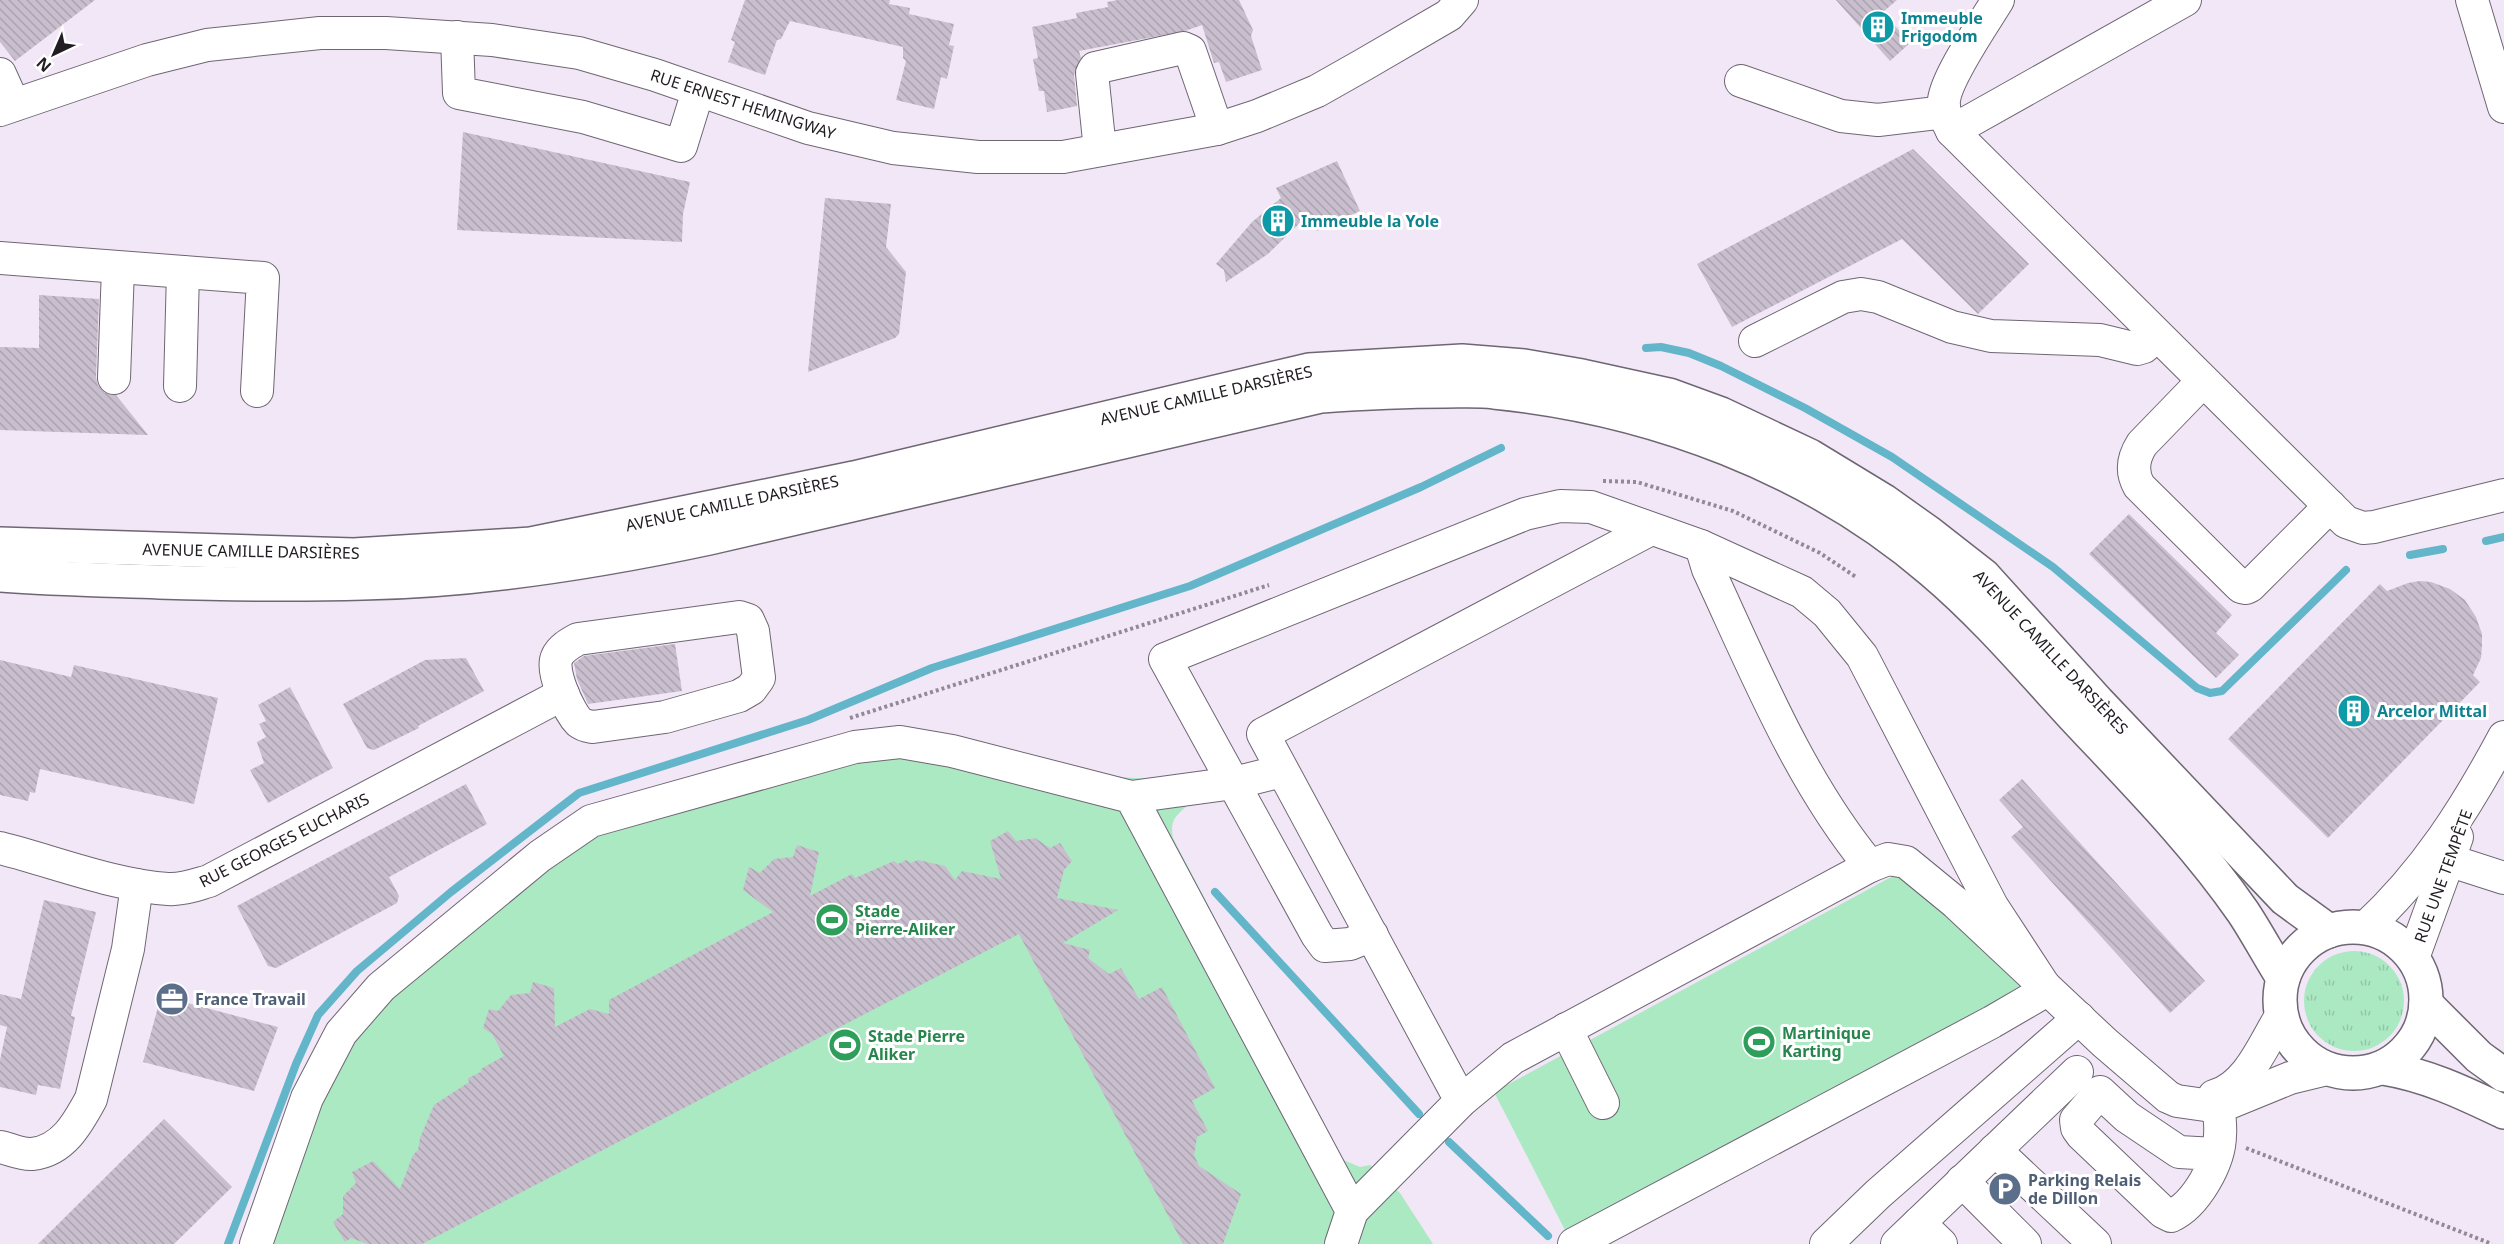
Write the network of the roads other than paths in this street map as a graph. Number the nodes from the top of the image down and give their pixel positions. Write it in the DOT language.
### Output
graph roads {
  1 [pos="1462,0"];
  2 [pos="1998,0"];
  3 [pos="2185,0"];
  4 [pos="2485,16"];
  5 [pos="457,37"];
  6 [pos="0,74"];
  7 [pos="1741,81"];
  8 [pos="698,91"];
  9 [pos="7,107"];
  10 [pos="2504,107"];
  11 [pos="1948,122"];
  12 [pos="1217,129"];
  13 [pos="1100,150"];
  14 [pos="0,258"];
  15 [pos="118,268"];
  16 [pos="183,272"];
  17 [pos="2156,335"];
  18 [pos="1755,342"];
  19 [pos="114,378"];
  20 [pos="2203,381"];
  21 [pos="180,386"];
  22 [pos="257,391"];
  23 [pos="2504,495"];
  24 [pos="2330,506"];
  25 [pos="1651,529"];
  26 [pos="0,544"];
  27 [pos="1701,546"];
  28 [pos="0,575"];
  29 [pos="563,694"];
  30 [pos="1263,734"];
  31 [pos="2504,737"];
  32 [pos="1219,755"];
  33 [pos="1282,771"];
  34 [pos="1234,783"];
  35 [pos="2474,794"];
  36 [pos="1131,797"];
  37 [pos="0,848"];
  38 [pos="2448,860"];
  39 [pos="1870,866"];
  40 [pos="2504,878"];
  41 [pos="136,885"];
  42 [pos="2365,928"];
  43 [pos="2329,931"];
  44 [pos="1372,935"];
  45 [pos="2413,958"];
  46 [pos="2283,978"];
  47 [pos="2047,990"];
  48 [pos="2426,1004"];
  49 [pos="2281,1016"];
  50 [pos="2079,1018"];
  51 [pos="1566,1029"];
  52 [pos="2105,1043"];
  53 [pos="2383,1068"];
  54 [pos="2327,1069"];
  55 [pos="2504,1075"];
  56 [pos="2089,1082"];
  57 [pos="1461,1101"];
  58 [pos="1603,1103"];
  59 [pos="2504,1112"];
  60 [pos="2211,1126"];
  61 [pos="0,1147"];
  62 [pos="1995,1150"];
  63 [pos="1962,1182"];
  64 [pos="1352,1211"];
  65 [pos="1919,1223"];
  66 [pos="256,1244"];
  67 [pos="1341,1244"];
  68 [pos="1574,1244"];
  69 [pos="1826,1244"];
  70 [pos="1897,1244"];
  71 [pos="1941,1244"];
  72 [pos="2025,1244"];
  73 [pos="2095,1244"];
  1 -- 12 [label="street, RUE ERNEST HEMINGWAY"];
  2 -- 11 [label="street"];
  3 -- 11 [label="street"];
  4 -- 10 [label="street"];
  5 -- 8 [label="street, RUE ERNEST HEMINGWAY"];
  5 -- 8 [label="street"];
  5 -- 9 [label="street, RUE ERNEST HEMINGWAY"];
  6 -- 9 [label="street"];
  7 -- 11 [label="street"];
  8 -- 13 [label="street, RUE ERNEST HEMINGWAY"];
  11 -- 17 [label="street"];
  12 -- 13 [label="street, RUE ERNEST HEMINGWAY"];
  12 -- 13 [label="street"];
  14 -- 15 [label="street"];
  15 -- 16 [label="street"];
  15 -- 19 [label="street"];
  16 -- 21 [label="street"];
  16 -- 22 [label="street"];
  17 -- 18 [label="street"];
  17 -- 20 [label="street"];
  20 -- 24 [label="street"];
  20 -- 24 [label="street"];
  23 -- 24 [label="street"];
  25 -- 27 [label="street"];
  25 -- 30 [label="street"];
  25 -- 32 [label="street"];
  26 -- 43 [label="main road, AVENUE CAMILLE DARSIÈRES"];
  27 -- 39 [label="street"];
  27 -- 47 [label="street"];
  28 -- 46 [label="main road, AVENUE CAMILLE DARSIÈRES"];
  29 -- 29 [label="street"];
  29 -- 41 [label="street, RUE GEORGES EUCHARIS"];
  30 -- 32 [label="street"];
  30 -- 33 [label="street"];
  31 -- 35 [label="street, RUE UNE TEMPÊTE"];
  32 -- 34 [label="street"];
  33 -- 34 [label="street"];
  33 -- 44 [label="street"];
  34 -- 36 [label="street"];
  34 -- 44 [label="street"];
  35 -- 38 [label="street, RUE UNE TEMPÊTE"];
  35 -- 42 [label="street, RUE UNE TEMPÊTE"];
  36 -- 64 [label="street"];
  36 -- 66 [label="street"];
  37 -- 41 [label="street, RUE GEORGES EUCHARIS"];
  38 -- 40 [label="street"];
  38 -- 45 [label="street, RUE UNE TEMPÊTE"];
  39 -- 47 [label="street"];
  39 -- 51 [label="street"];
  41 -- 61 [label="street"];
  42 -- 43 [label="main road"];
  42 -- 45 [label="main road"];
  43 -- 46 [label="main road"];
  44 -- 57 [label="street"];
  45 -- 48 [label="main road"];
  46 -- 49 [label="main road"];
  47 -- 50 [label="street"];
  47 -- 68 [label="street"];
  48 -- 53 [label="main road"];
  48 -- 55 [label="main road"];
  49 -- 54 [label="main road"];
  49 -- 60 [label="street"];
  50 -- 52 [label="street"];
  50 -- 69 [label="street"];
  51 -- 57 [label="street"];
  51 -- 58 [label="street"];
  52 -- 56 [label="street"];
  52 -- 60 [label="street"];
  53 -- 54 [label="main road"];
  53 -- 59 [label="main road"];
  54 -- 60 [label="street"];
  56 -- 60 [label="street"];
  56 -- 60 [label="street"];
  56 -- 62 [label="street"];
  57 -- 64 [label="street"];
  62 -- 63 [label="street"];
  62 -- 73 [label="street"];
  63 -- 65 [label="street"];
  63 -- 72 [label="street"];
  64 -- 67 [label="street"];
  65 -- 70 [label="street"];
  65 -- 71 [label="street"];
}
